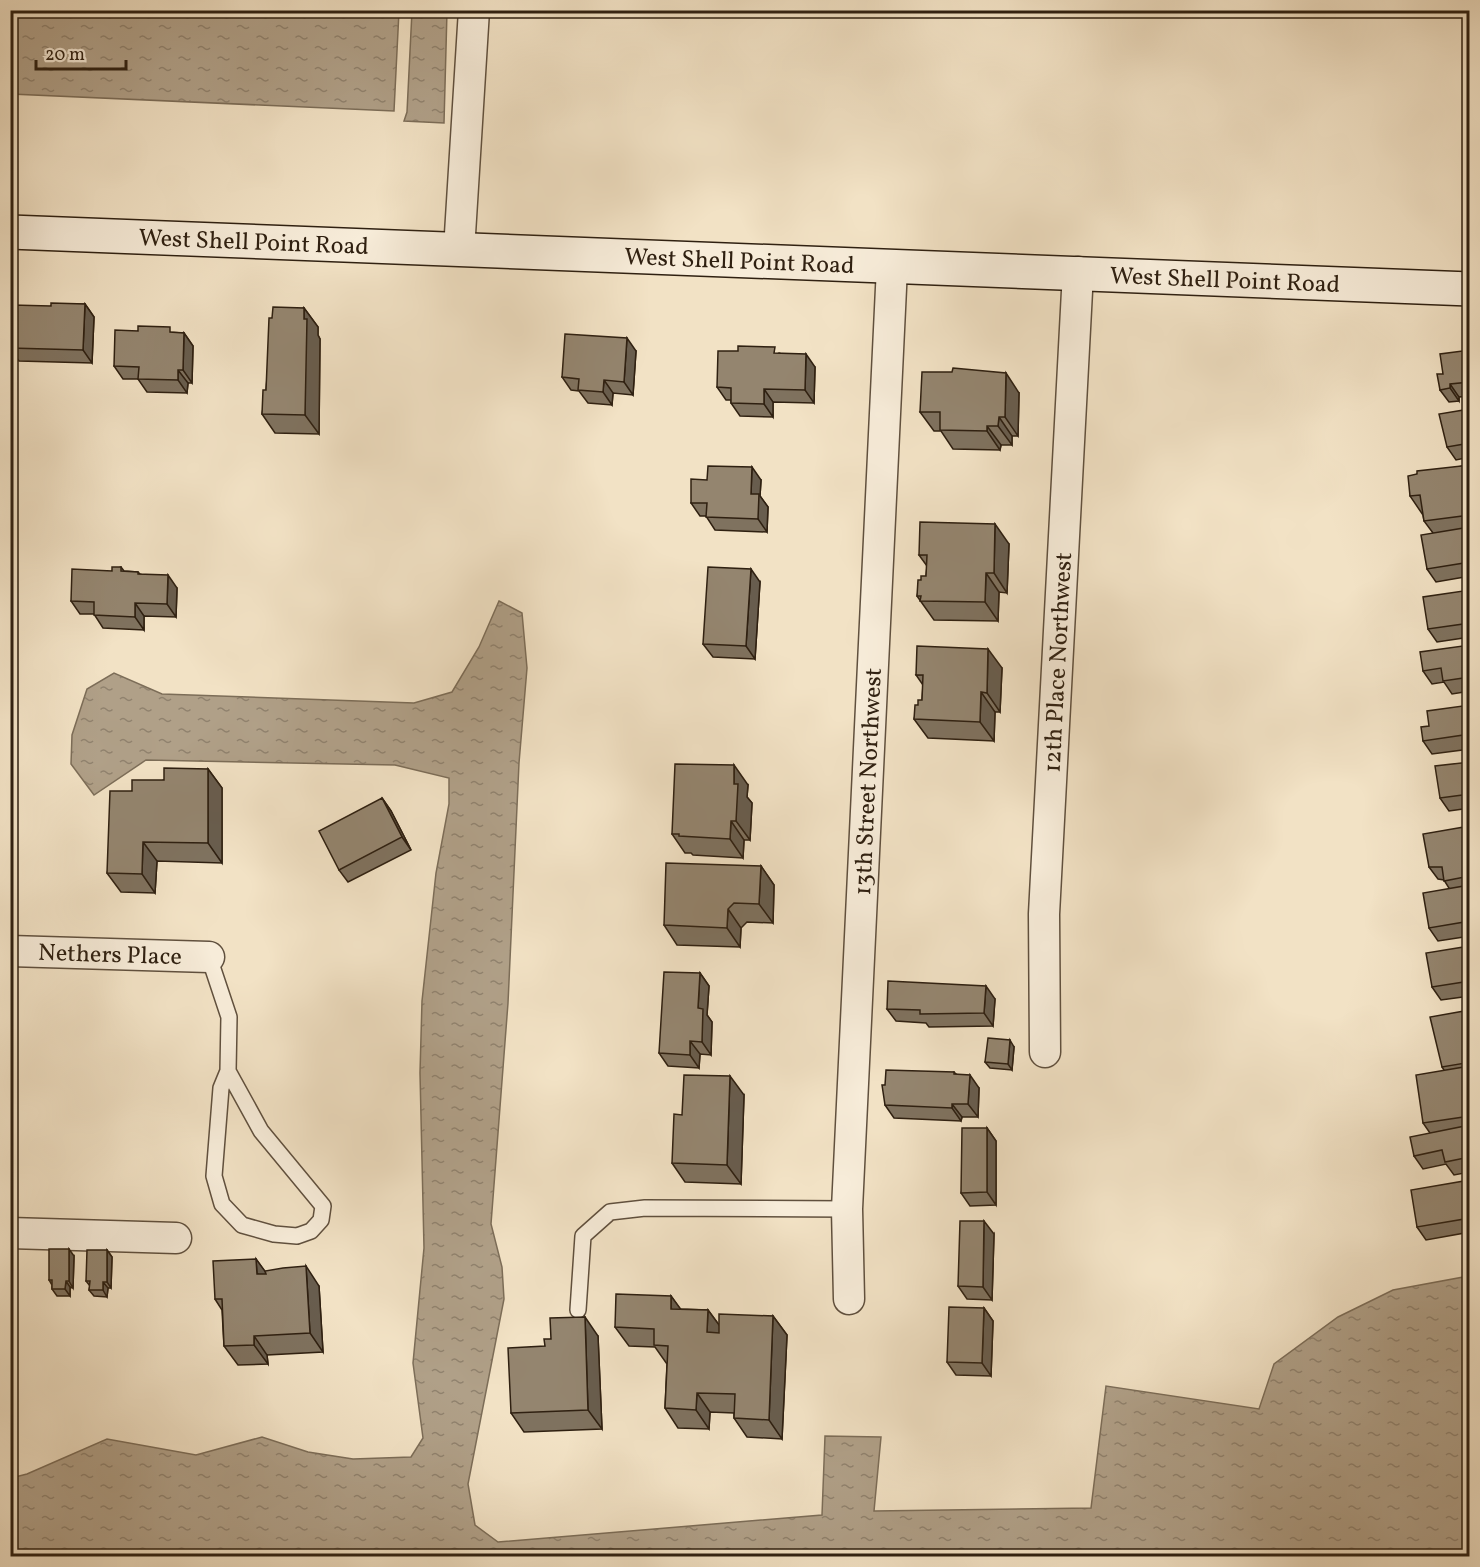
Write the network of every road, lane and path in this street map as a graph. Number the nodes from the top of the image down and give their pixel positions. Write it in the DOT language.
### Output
graph roads {
  1 [pos="474,10"];
  2 [pos="10,232"];
  3 [pos="459,250"];
  4 [pos="892,267"];
  5 [pos="1078,272"];
  6 [pos="1470,289"];
  7 [pos="10,951"];
  8 [pos="209,957"];
  9 [pos="1045,1052"];
  10 [pos="228,1071"];
  11 [pos="847,1209"];
  12 [pos="10,1233"];
  13 [pos="176,1238"];
  14 [pos="849,1299"];
  15 [pos="578,1310"];
  1 -- 3 [label="street"];
  2 -- 3 [label="street, West Shell Point Road"];
  3 -- 4 [label="street, West Shell Point Road"];
  4 -- 5 [label="street, West Shell Point Road"];
  4 -- 11 [label="street, 13th Street Northwest"];
  5 -- 6 [label="street, West Shell Point Road"];
  5 -- 9 [label="street, 12th Place Northwest"];
  7 -- 8 [label="street, Nethers Place"];
  8 -- 10 [label="lane"];
  10 -- 10 [label="lane"];
  11 -- 14 [label="street, 13th Street Northwest"];
  11 -- 15 [label="lane"];
  12 -- 13 [label="street"];
}
